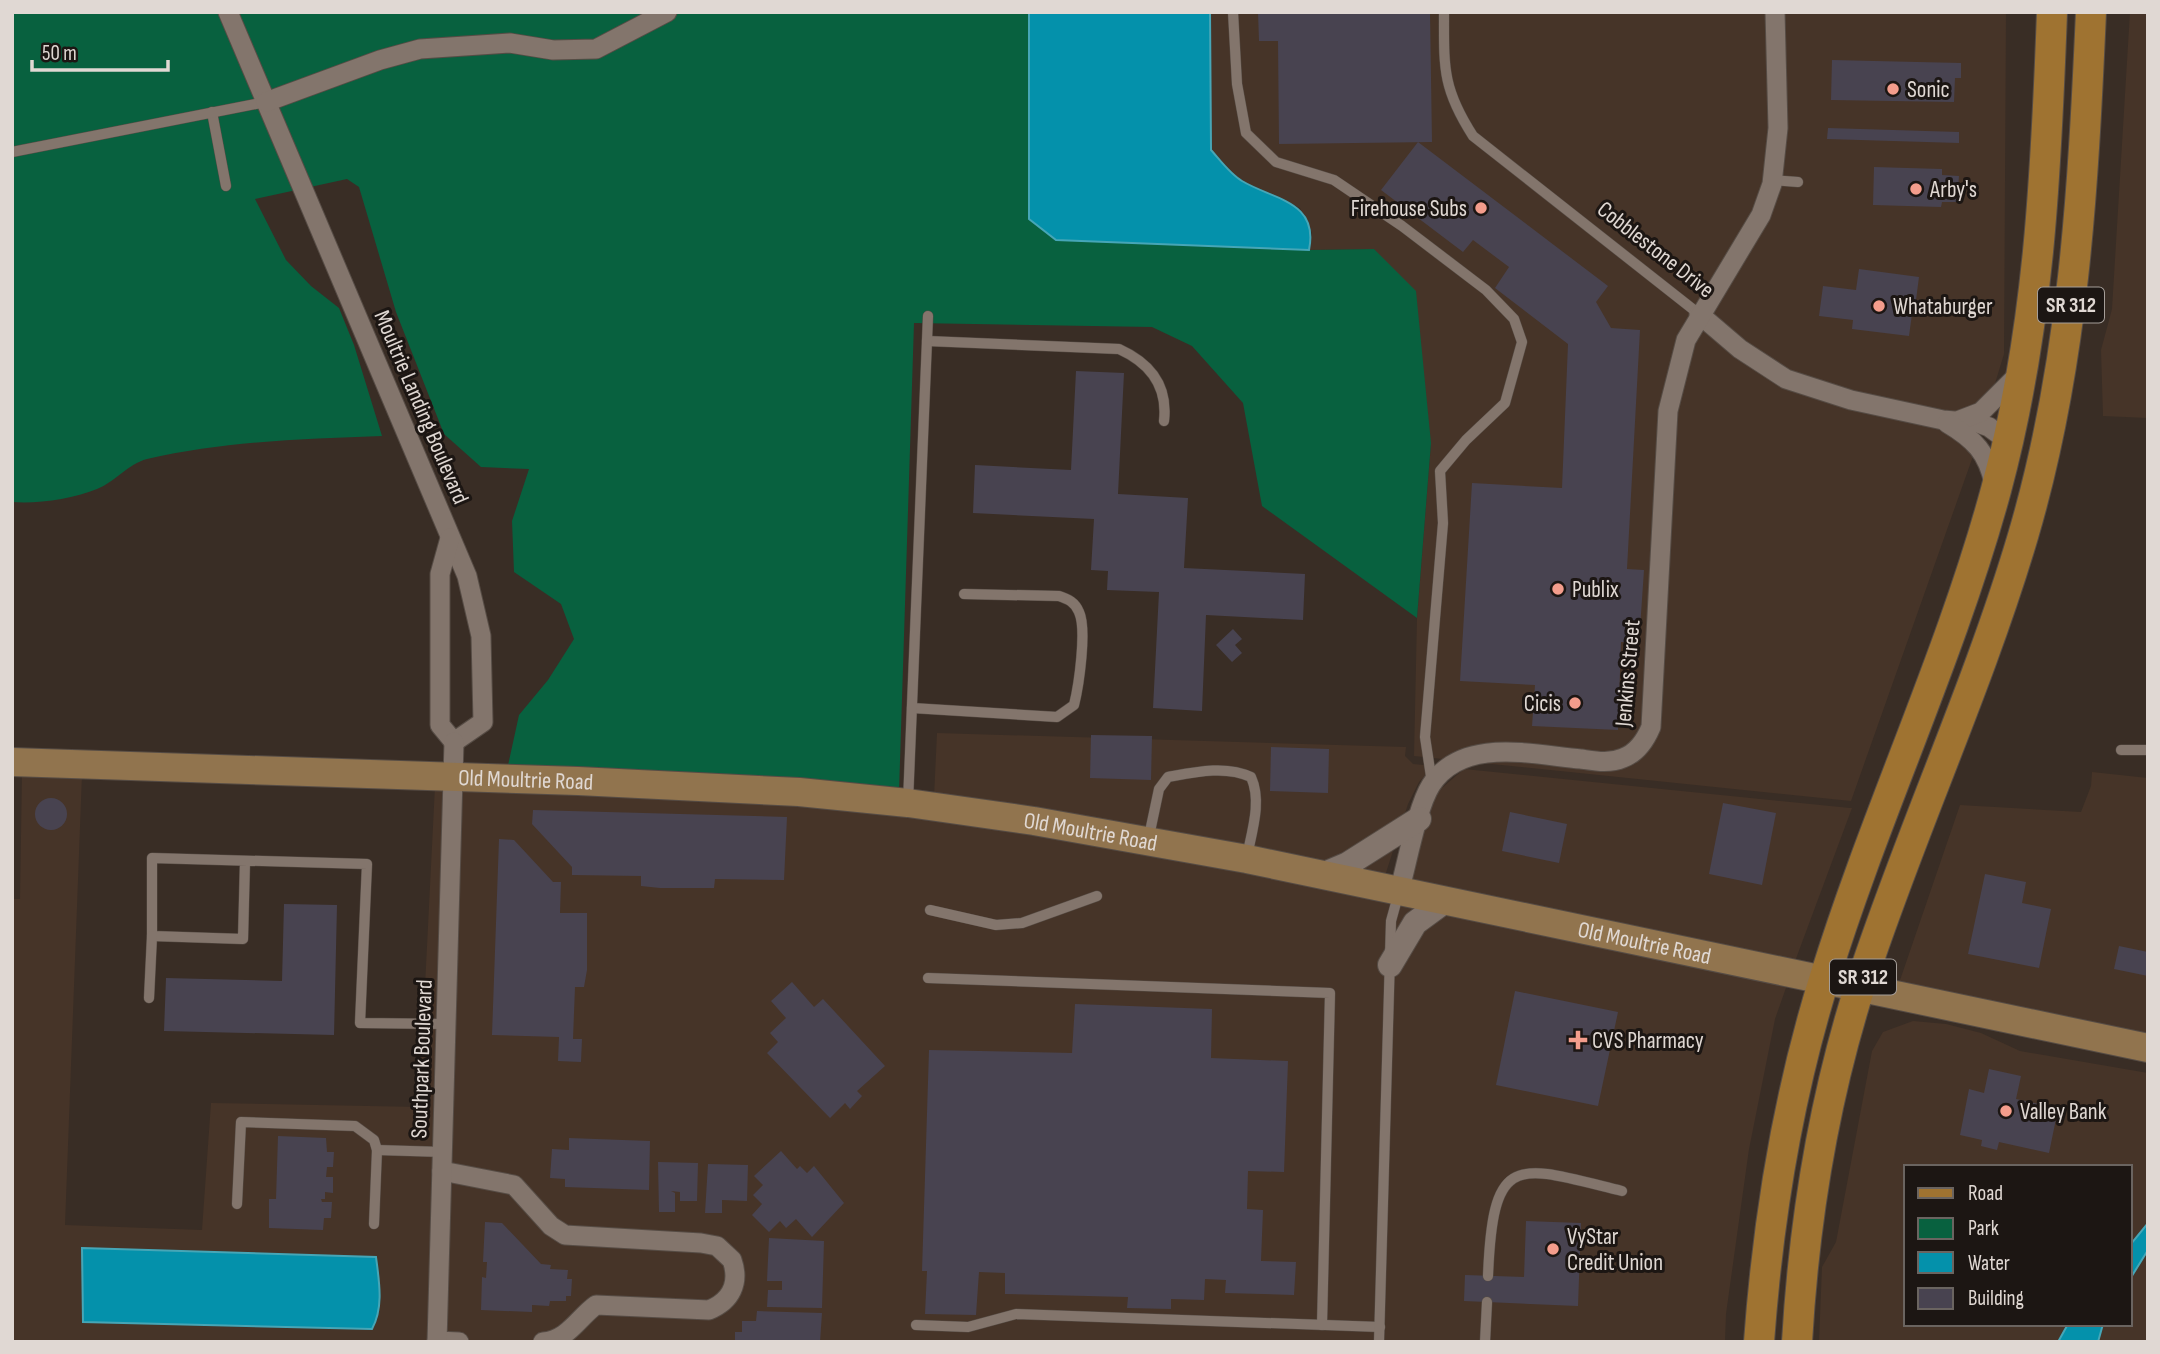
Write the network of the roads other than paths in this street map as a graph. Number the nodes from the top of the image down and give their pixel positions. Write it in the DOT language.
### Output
graph roads {
  1 [pos="228,12"];
  2 [pos="667,12"];
  3 [pos="1233,12"];
  4 [pos="1444,12"];
  5 [pos="1775,12"];
  6 [pos="2052,12"];
  7 [pos="2091,12"];
  8 [pos="266,102"];
  9 [pos="212,113"];
  10 [pos="12,152"];
  11 [pos="1773,180"];
  12 [pos="1798,182"];
  13 [pos="226,186"];
  14 [pos="1699,314"];
  15 [pos="928,316"];
  16 [pos="927,341"];
  17 [pos="2023,369"];
  18 [pos="1952,420"];
  19 [pos="1164,421"];
  20 [pos="2008,441"];
  21 [pos="1996,490"];
  22 [pos="2023,536"];
  23 [pos="450,538"];
  24 [pos="964,594"];
  25 [pos="912,708"];
  26 [pos="454,742"];
  27 [pos="2147,747"];
  28 [pos="2121,750"];
  29 [pos="12,762"];
  30 [pos="451,778"];
  31 [pos="1432,783"];
  32 [pos="908,803"];
  33 [pos="1419,819"];
  34 [pos="1148,841"];
  35 [pos="1247,859"];
  36 [pos="245,861"];
  37 [pos="1322,875"];
  38 [pos="1399,892"];
  39 [pos="1097,896"];
  40 [pos="1445,901"];
  41 [pos="930,910"];
  42 [pos="152,936"];
  43 [pos="1390,965"];
  44 [pos="928,978"];
  45 [pos="1824,980"];
  46 [pos="1860,987"];
  47 [pos="149,998"];
  48 [pos="447,1024"];
  49 [pos="2148,1048"];
  50 [pos="377,1150"];
  51 [pos="443,1162"];
  52 [pos="1622,1191"];
  53 [pos="237,1205"];
  54 [pos="374,1224"];
  55 [pos="1488,1276"];
  56 [pos="1487,1302"];
  57 [pos="916,1325"];
  58 [pos="1322,1325"];
  59 [pos="1380,1327"];
  60 [pos="437,1341"];
  61 [pos="460,1342"];
  62 [pos="543,1342"];
  63 [pos="1380,1342"];
  64 [pos="1485,1342"];
  65 [pos="1759,1342"];
  66 [pos="1797,1342"];
  1 -- 8 [label="street, Moultrie Landing Boulevard"];
  2 -- 8 [label="street"];
  3 -- 31 [label="lane"];
  4 -- 14 [label="lane, Cobblestone Drive"];
  5 -- 11 [label="street, Jenkins Street"];
  6 -- 17 [label="main road, SR 312"];
  7 -- 22 [label="main road, SR 312"];
  8 -- 9 [label="lane"];
  8 -- 23 [label="street, Moultrie Landing Boulevard"];
  9 -- 10 [label="lane"];
  9 -- 13 [label="lane"];
  11 -- 12 [label="lane"];
  11 -- 14 [label="street, Jenkins Street"];
  14 -- 18 [label="street, Cobblestone Drive"];
  14 -- 31 [label="street, Jenkins Street"];
  15 -- 16 [label="lane"];
  16 -- 19 [label="lane"];
  16 -- 25 [label="lane"];
  17 -- 18 [label="street"];
  17 -- 20 [label="main road, SR 312"];
  18 -- 20 [label="street, Cobblestone Drive"];
  18 -- 21 [label="street, Cobblestone Drive"];
  20 -- 21 [label="main road, SR 312"];
  20 -- 22 [label="main road"];
  21 -- 45 [label="main road, SR 312"];
  22 -- 46 [label="main road, SR 312"];
  23 -- 26 [label="street, Moultrie Landing Boulevard"];
  23 -- 26 [label="street"];
  24 -- 25 [label="lane"];
  25 -- 32 [label="lane"];
  26 -- 30 [label="street, Southpark Boulevard"];
  27 -- 28 [label="lane"];
  29 -- 30 [label="main road, Old Moultrie Road"];
  30 -- 32 [label="main road, Old Moultrie Road"];
  30 -- 48 [label="street, Southpark Boulevard"];
  31 -- 33 [label="street"];
  32 -- 34 [label="main road, Old Moultrie Road"];
  33 -- 37 [label="street"];
  33 -- 38 [label="street"];
  34 -- 35 [label="main road, Old Moultrie Road"];
  34 -- 35 [label="lane"];
  35 -- 37 [label="main road, Old Moultrie Road"];
  36 -- 42 [label="lane"];
  36 -- 42 [label="lane"];
  36 -- 48 [label="lane"];
  37 -- 38 [label="main road, Old Moultrie Road"];
  38 -- 40 [label="main road, Old Moultrie Road"];
  38 -- 43 [label="lane"];
  39 -- 41 [label="lane"];
  40 -- 43 [label="street"];
  40 -- 45 [label="main road, Old Moultrie Road"];
  42 -- 47 [label="lane"];
  43 -- 59 [label="lane"];
  44 -- 58 [label="lane"];
  45 -- 46 [label="main road, Old Moultrie Road"];
  45 -- 65 [label="main road, SR 312"];
  46 -- 49 [label="main road, Old Moultrie Road"];
  46 -- 66 [label="main road, SR 312"];
  48 -- 51 [label="street, Southpark Boulevard"];
  50 -- 51 [label="lane"];
  50 -- 53 [label="lane"];
  50 -- 54 [label="lane"];
  51 -- 60 [label="street, Southpark Boulevard"];
  51 -- 62 [label="street"];
  52 -- 55 [label="lane"];
  56 -- 64 [label="lane"];
  57 -- 58 [label="lane"];
  58 -- 59 [label="lane"];
  59 -- 63 [label="lane"];
  60 -- 61 [label="street"];
}
